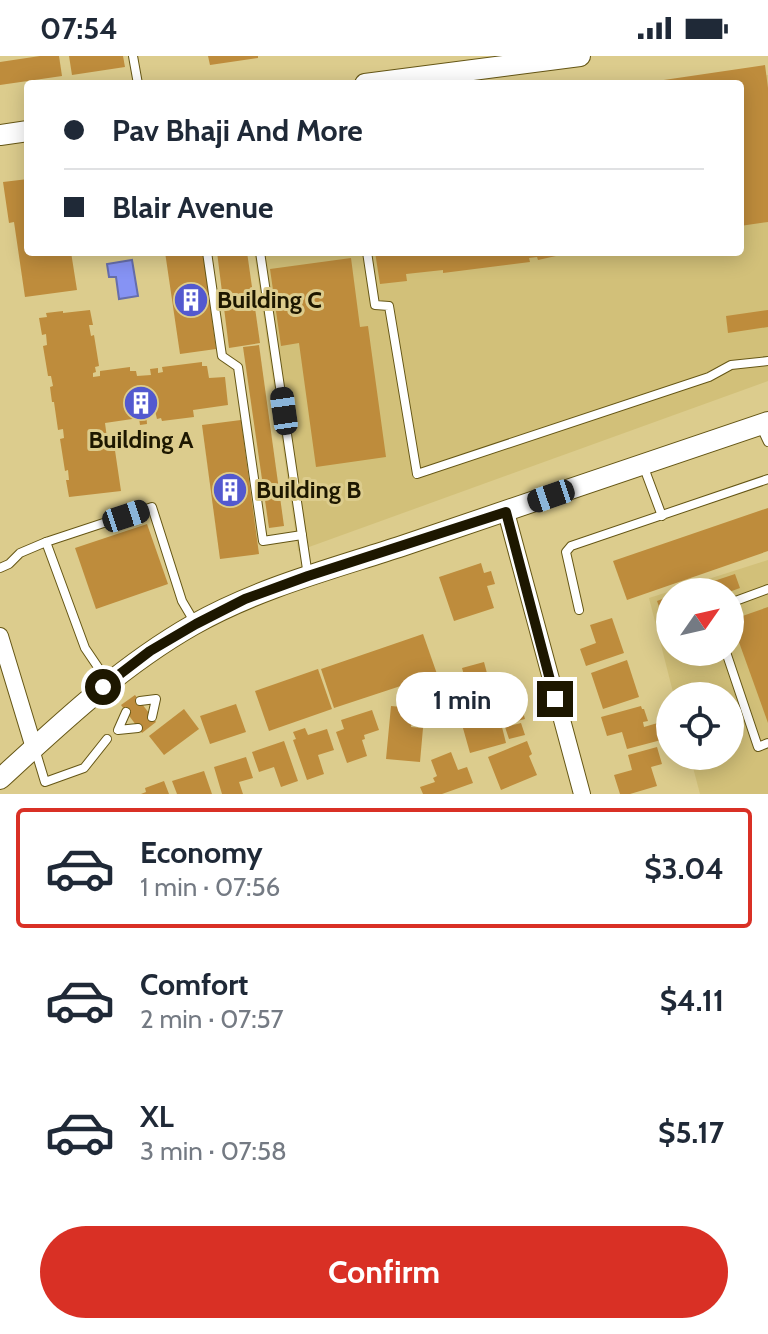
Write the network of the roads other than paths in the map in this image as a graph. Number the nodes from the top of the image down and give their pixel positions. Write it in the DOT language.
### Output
graph roads {
  1 [pos="133,56"];
  2 [pos="580,56"];
  3 [pos="554,58"];
  4 [pos="483,63"];
  5 [pos="137,80"];
  6 [pos="387,80"];
  7 [pos="24,132"];
  8 [pos="0,135"];
  9 [pos="208,256"];
  10 [pos="261,256"];
  11 [pos="368,256"];
  12 [pos="768,361"];
  13 [pos="765,429"];
  14 [pos="643,465"];
  15 [pos="768,479"];
  16 [pos="506,512"];
  17 [pos="662,516"];
  18 [pos="302,535"];
  19 [pos="46,542"];
  20 [pos="0,568"];
  21 [pos="308,576"];
  22 [pos="768,589"];
  23 [pos="744,598"];
  24 [pos="579,610"];
  25 [pos="196,624"];
  26 [pos="0,636"];
  27 [pos="731,666"];
  28 [pos="108,683"];
  29 [pos="140,701"];
  30 [pos="126,712"];
  31 [pos="152,717"];
  32 [pos="138,728"];
  33 [pos="107,739"];
  34 [pos="768,743"];
  35 [pos="34,748"];
  36 [pos="0,779"];
  37 [pos="582,794"];
  1 -- 5 [label="lane"];
  2 -- 3 [label="street"];
  3 -- 4 [label="street"];
  4 -- 6 [label="street"];
  7 -- 8 [label="street"];
  9 -- 18 [label="lane"];
  10 -- 18 [label="lane"];
  11 -- 12 [label="lane"];
  13 -- 14 [label="street"];
  14 -- 16 [label="street"];
  14 -- 17 [label="lane"];
  15 -- 17 [label="lane"];
  16 -- 21 [label="street"];
  16 -- 37 [label="street"];
  17 -- 24 [label="lane"];
  18 -- 21 [label="lane"];
  19 -- 20 [label="lane"];
  19 -- 25 [label="lane"];
  19 -- 28 [label="lane"];
  21 -- 25 [label="street"];
  22 -- 23 [label="lane"];
  25 -- 28 [label="street"];
  26 -- 35 [label="street"];
  27 -- 34 [label="lane"];
  28 -- 35 [label="street"];
  29 -- 31 [label="lane"];
  30 -- 32 [label="lane"];
  33 -- 35 [label="lane"];
  35 -- 36 [label="street"];
}
